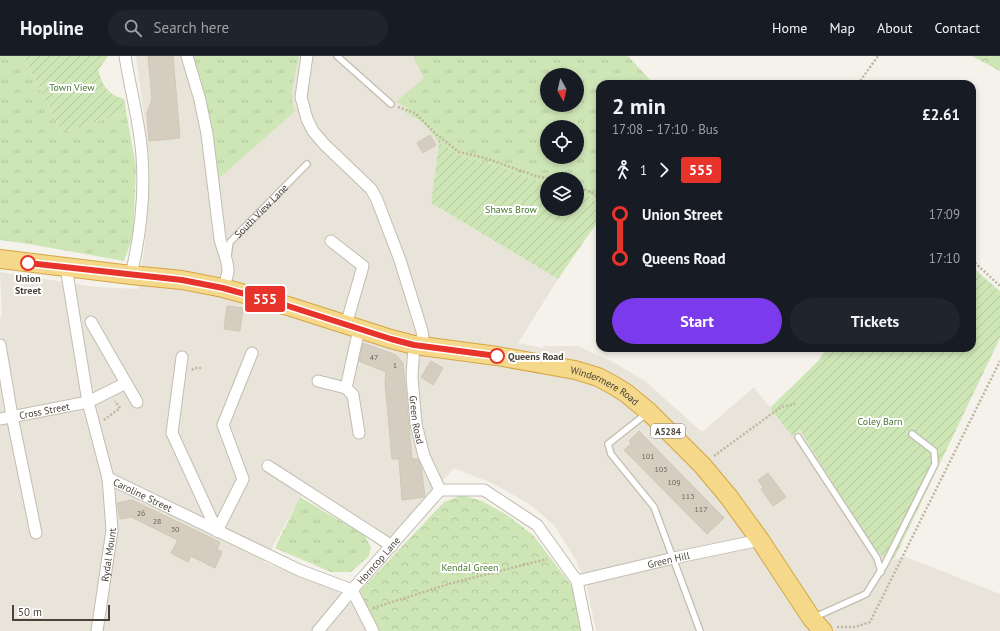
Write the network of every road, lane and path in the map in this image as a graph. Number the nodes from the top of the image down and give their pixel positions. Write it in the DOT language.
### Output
graph roads {
  1 [pos="125,56"];
  2 [pos="187,56"];
  3 [pos="307,56"];
  4 [pos="337,56"];
  5 [pos="878,56"];
  6 [pos="861,80"];
  7 [pos="391,104"];
  8 [pos="307,164"];
  9 [pos="540,177"];
  10 [pos="584,189"];
  11 [pos="596,195"];
  12 [pos="331,241"];
  13 [pos="0,259"];
  14 [pos="227,262"];
  15 [pos="976,264"];
  16 [pos="66,267"];
  17 [pos="131,275"];
  18 [pos="1000,286"];
  19 [pos="223,288"];
  20 [pos="91,322"];
  21 [pos="352,327"];
  22 [pos="0,345"];
  23 [pos="419,345"];
  24 [pos="252,353"];
  25 [pos="182,357"];
  26 [pos="318,381"];
  27 [pos="126,384"];
  28 [pos="346,388"];
  29 [pos="108,392"];
  30 [pos="88,402"];
  31 [pos="137,402"];
  32 [pos="795,404"];
  33 [pos="648,412"];
  34 [pos="12,416"];
  35 [pos="0,419"];
  36 [pos="103,421"];
  37 [pos="359,433"];
  38 [pos="912,434"];
  39 [pos="798,437"];
  40 [pos="702,465"];
  41 [pos="268,466"];
  42 [pos="108,478"];
  43 [pos="440,490"];
  44 [pos="217,531"];
  45 [pos="36,534"];
  46 [pos="760,540"];
  47 [pos="392,546"];
  48 [pos="559,556"];
  49 [pos="674,558"];
  50 [pos="881,572"];
  51 [pos="577,581"];
  52 [pos="352,590"];
  53 [pos="363,611"];
  54 [pos="818,625"];
  55 [pos="97,631"];
  56 [pos="318,631"];
  57 [pos="373,631"];
  58 [pos="587,631"];
  59 [pos="700,631"];
  1 -- 17 [label="street"];
  2 -- 14 [label="street"];
  3 -- 23 [label="street"];
  4 -- 7 [label="lane"];
  5 -- 6 [label="path"];
  7 -- 9 [label="path"];
  8 -- 14 [label="lane, South View Lane"];
  10 -- 11 [label="path"];
  12 -- 21 [label="street"];
  13 -- 16 [label="highway, Windermere Road / A5284"];
  14 -- 19 [label="street, South View Lane"];
  15 -- 18 [label="path"];
  16 -- 17 [label="highway, Windermere Road / A5284"];
  16 -- 30 [label="street, Caroline Street"];
  17 -- 19 [label="highway, Windermere Road / A5284"];
  19 -- 21 [label="highway, Windermere Road / A5284"];
  20 -- 27 [label="street"];
  21 -- 23 [label="highway, Windermere Road / A5284"];
  21 -- 28 [label="street"];
  22 -- 34 [label="street"];
  23 -- 33 [label="highway, Windermere Road / A5284"];
  23 -- 43 [label="street, Green Road"];
  24 -- 44 [label="street"];
  25 -- 44 [label="street"];
  26 -- 28 [label="street"];
  27 -- 29 [label="street, Cross Street"];
  27 -- 31 [label="street"];
  28 -- 37 [label="street"];
  29 -- 30 [label="street, Cross Street"];
  29 -- 36 [label="path"];
  30 -- 34 [label="street, Cross Street"];
  30 -- 42 [label="street, Caroline Street"];
  32 -- 40 [label="path"];
  33 -- 40 [label="highway, Windermere Road / A5284"];
  33 -- 49 [label="lane"];
  34 -- 35 [label="street, Cross Street"];
  34 -- 45 [label="street"];
  38 -- 50 [label="lane"];
  39 -- 50 [label="lane"];
  40 -- 46 [label="highway, Windermere Road / A5284"];
  41 -- 47 [label="street"];
  42 -- 44 [label="street, Caroline Street"];
  42 -- 55 [label="street, Rydal Mount"];
  43 -- 47 [label="street, Horncop Lane"];
  43 -- 48 [label="street"];
  44 -- 52 [label="street, Caroline Street"];
  46 -- 49 [label="street, Green Hill"];
  46 -- 54 [label="highway, Windermere Road / A5284"];
  47 -- 52 [label="street, Horncop Lane"];
  48 -- 51 [label="street"];
  48 -- 53 [label="path"];
  49 -- 51 [label="street, Green Hill"];
  49 -- 59 [label="lane"];
  50 -- 54 [label="lane"];
  51 -- 58 [label="street"];
  52 -- 53 [label="street"];
  52 -- 56 [label="street, Horncop Lane"];
  53 -- 57 [label="street"];
}
